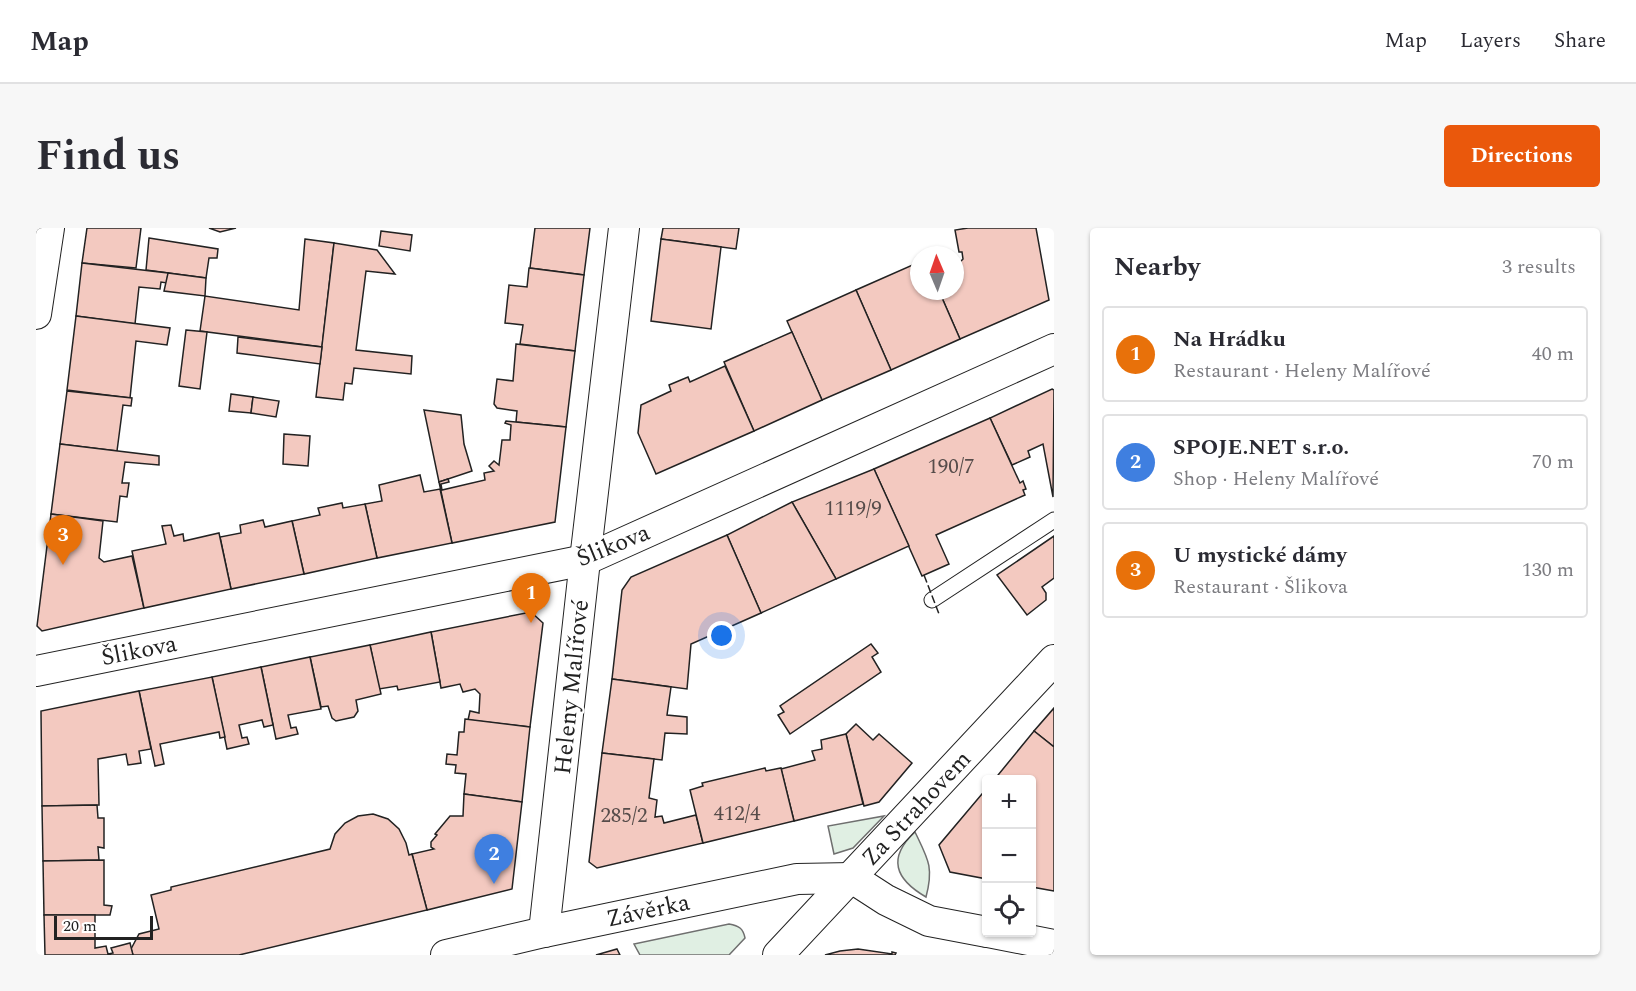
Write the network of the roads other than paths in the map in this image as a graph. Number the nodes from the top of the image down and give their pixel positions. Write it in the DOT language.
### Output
graph roads {
  1 [pos="49,228"];
  2 [pos="624,228"];
  3 [pos="36,314"];
  4 [pos="1054,349"];
  5 [pos="1054,520"];
  6 [pos="585,560"];
  7 [pos="932,600"];
  8 [pos="1054,660"];
  9 [pos="36,671"];
  10 [pos="852,878"];
  11 [pos="982,931"];
  12 [pos="544,932"];
  13 [pos="1013,937"];
  14 [pos="1054,945"];
  15 [pos="446,955"];
  16 [pos="778,955"];
  1 -- 3 [label="street"];
  2 -- 6 [label="street, Heleny Malířové"];
  4 -- 6 [label="street, Šlikova"];
  5 -- 7 [label="lane"];
  6 -- 9 [label="street, Šlikova"];
  6 -- 12 [label="street, Heleny Malířové"];
  8 -- 10 [label="street, Za Strahovem"];
  10 -- 11 [label="street"];
  10 -- 12 [label="street, Závěrka"];
  10 -- 16 [label="street, Za Strahovem"];
  12 -- 15 [label="street, Závěrka"];
  13 -- 14 [label="street"];
}
